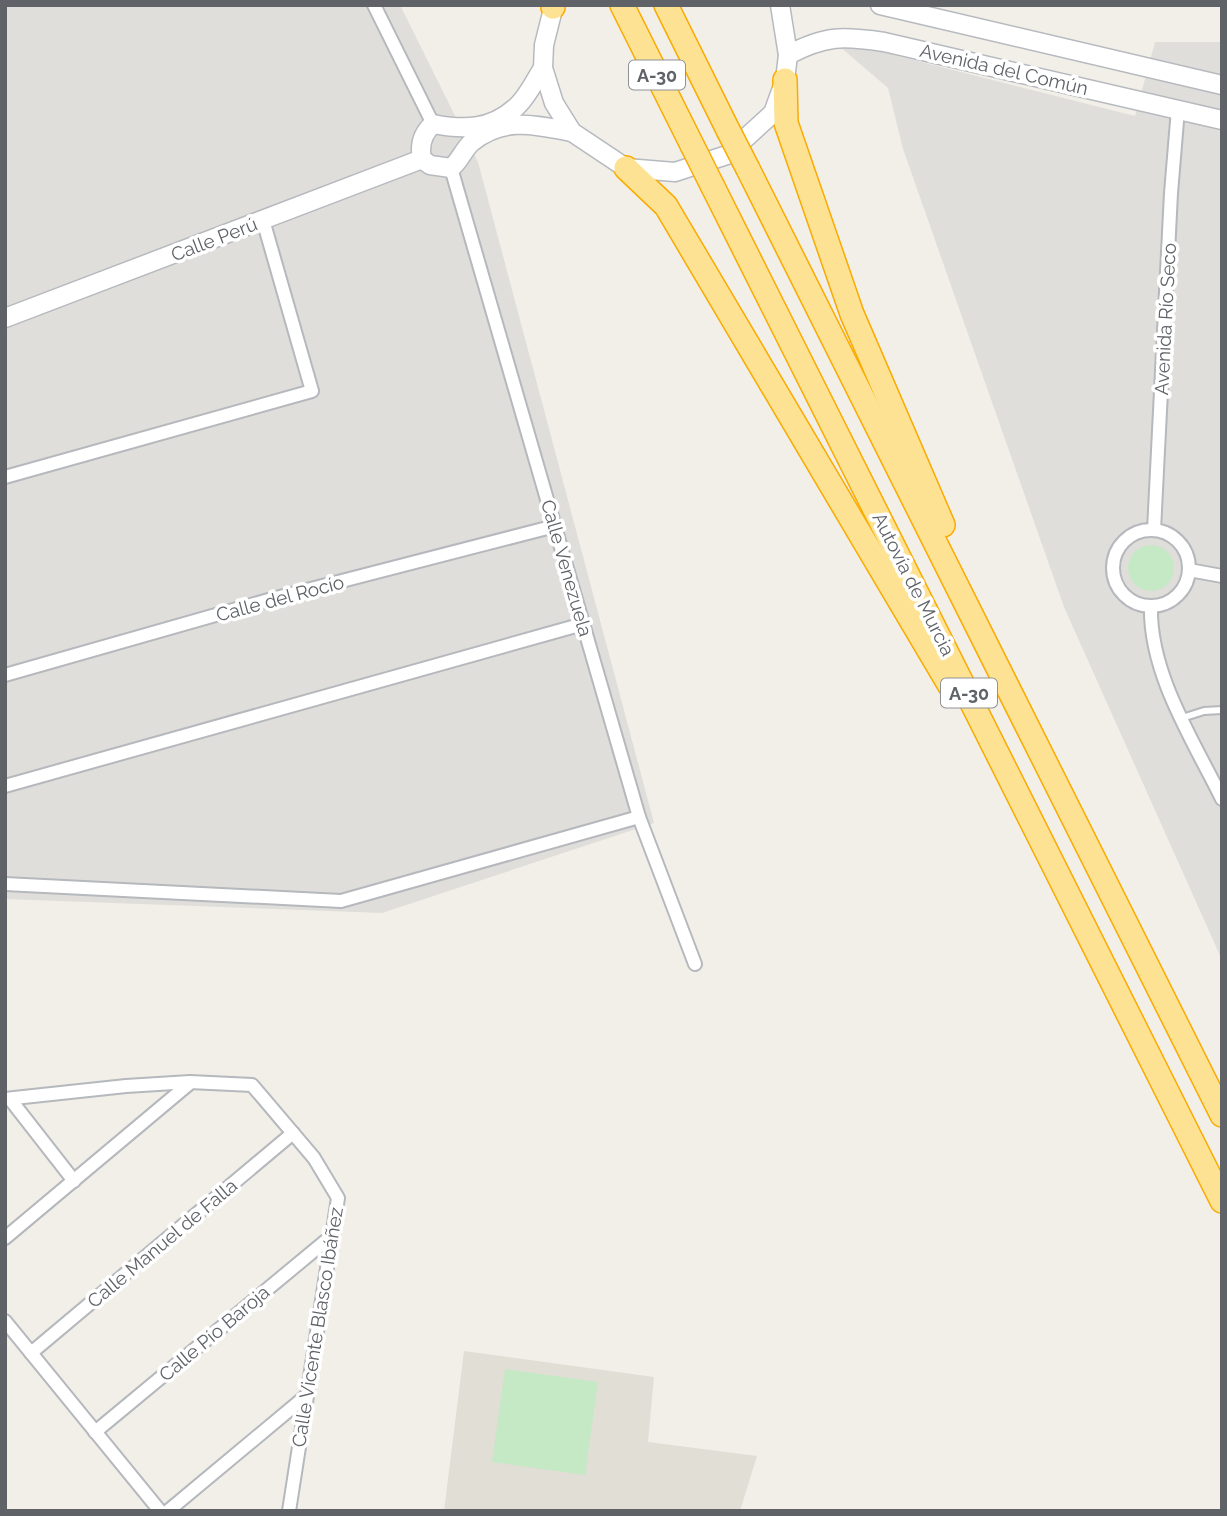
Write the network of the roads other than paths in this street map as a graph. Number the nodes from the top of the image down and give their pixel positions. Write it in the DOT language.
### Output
graph roads {
  1 [pos="374,5"];
  2 [pos="622,5"];
  3 [pos="666,5"];
  4 [pos="780,5"];
  5 [pos="880,5"];
  6 [pos="553,6"];
  7 [pos="788,55"];
  8 [pos="544,68"];
  9 [pos="785,80"];
  10 [pos="1222,85"];
  11 [pos="1178,109"];
  12 [pos="1222,120"];
  13 [pos="433,124"];
  14 [pos="572,132"];
  15 [pos="422,159"];
  16 [pos="451,168"];
  17 [pos="626,168"];
  18 [pos="263,220"];
  19 [pos="5,318"];
  20 [pos="5,477"];
  21 [pos="555,526"];
  22 [pos="1154,530"];
  23 [pos="1189,570"];
  24 [pos="1222,576"];
  25 [pos="1151,606"];
  26 [pos="583,624"];
  27 [pos="5,675"];
  28 [pos="1222,710"];
  29 [pos="1182,718"];
  30 [pos="1032,734"];
  31 [pos="5,786"];
  32 [pos="1222,799"];
  33 [pos="639,817"];
  34 [pos="1044,845"];
  35 [pos="5,884"];
  36 [pos="695,964"];
  37 [pos="190,1082"];
  38 [pos="8,1099"];
  39 [pos="1222,1115"];
  40 [pos="293,1133"];
  41 [pos="74,1181"];
  42 [pos="1222,1201"];
  43 [pos="334,1234"];
  44 [pos="5,1238"];
  45 [pos="5,1321"];
  46 [pos="31,1353"];
  47 [pos="306,1396"];
  48 [pos="95,1432"];
  49 [pos="160,1511"];
  50 [pos="168,1511"];
  51 [pos="289,1511"];
  1 -- 13 [label="street"];
  2 -- 34 [label="highway, Autovía de Murcia / A-30, bridge"];
  3 -- 30 [label="highway, Autovía de Murcia / A-30, bridge"];
  4 -- 7 [label="street"];
  5 -- 10 [label="street, Avenida del Común"];
  6 -- 8 [label="street"];
  7 -- 9 [label="street"];
  7 -- 11 [label="street, Avenida del Común"];
  8 -- 13 [label="street"];
  8 -- 14 [label="street"];
  9 -- 17 [label="street"];
  9 -- 30 [label="highway"];
  11 -- 12 [label="street, Avenida del Común"];
  11 -- 22 [label="street, Avenida Río Seco"];
  13 -- 15 [label="street"];
  14 -- 16 [label="street"];
  14 -- 17 [label="street"];
  15 -- 16 [label="street"];
  15 -- 18 [label="street, Calle Perú"];
  16 -- 21 [label="street, Calle Venezuela"];
  17 -- 34 [label="highway"];
  18 -- 19 [label="street, Calle Perú"];
  18 -- 20 [label="street"];
  21 -- 26 [label="street, Calle Venezuela"];
  21 -- 27 [label="street, Calle del Rocío"];
  22 -- 23 [label="street"];
  22 -- 25 [label="street"];
  23 -- 24 [label="street"];
  23 -- 25 [label="street"];
  25 -- 29 [label="street"];
  26 -- 31 [label="street"];
  26 -- 33 [label="street, Calle Venezuela"];
  28 -- 29 [label="lane"];
  29 -- 32 [label="street"];
  30 -- 39 [label="highway, Autovía de Murcia / A-30"];
  33 -- 35 [label="street"];
  33 -- 36 [label="street, Calle Venezuela"];
  34 -- 42 [label="highway, Autovía de Murcia / A-30"];
  37 -- 38 [label="street, Calle Vicente Blasco Ibáñez"];
  37 -- 40 [label="street, Calle Vicente Blasco Ibáñez"];
  37 -- 41 [label="street"];
  38 -- 41 [label="street"];
  40 -- 43 [label="street, Calle Vicente Blasco Ibáñez"];
  40 -- 46 [label="street, Calle Manuel de Falla"];
  41 -- 44 [label="street"];
  43 -- 47 [label="street, Calle Vicente Blasco Ibáñez"];
  43 -- 48 [label="street, Calle Pío Baroja"];
  45 -- 46 [label="street"];
  46 -- 48 [label="street"];
  47 -- 50 [label="street"];
  47 -- 51 [label="street, Calle Vicente Blasco Ibáñez"];
  48 -- 49 [label="street"];
}
